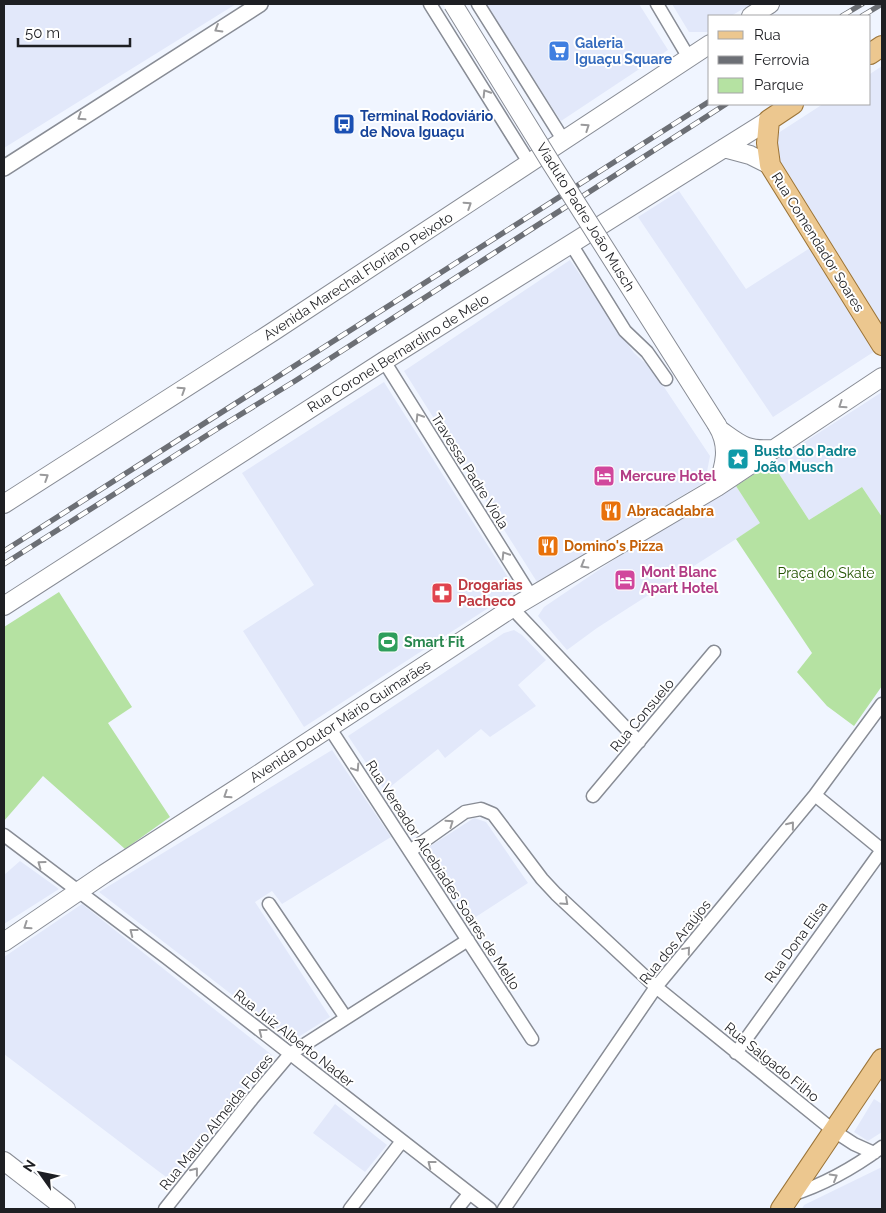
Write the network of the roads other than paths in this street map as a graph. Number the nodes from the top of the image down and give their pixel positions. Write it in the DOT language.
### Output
graph roads {
  1 [pos="260,4"];
  2 [pos="430,4"];
  3 [pos="453,4"];
  4 [pos="478,4"];
  5 [pos="657,4"];
  6 [pos="770,4"];
  7 [pos="753,15"];
  8 [pos="708,45"];
  9 [pos="882,46"];
  10 [pos="871,53"];
  11 [pos="689,58"];
  12 [pos="792,105"];
  13 [pos="769,120"];
  14 [pos="564,141"];
  15 [pos="724,148"];
  16 [pos="530,164"];
  17 [pos="770,165"];
  18 [pos="4,168"];
  19 [pos="571,244"];
  20 [pos="882,346"];
  21 [pos="384,362"];
  22 [pos="882,377"];
  23 [pos="666,379"];
  24 [pos="719,427"];
  25 [pos="774,449"];
  26 [pos="717,487"];
  27 [pos="4,504"];
  28 [pos="531,596"];
  29 [pos="4,606"];
  30 [pos="512,608"];
  31 [pos="714,652"];
  32 [pos="882,704"];
  33 [pos="329,727"];
  34 [pos="639,742"];
  35 [pos="816,795"];
  36 [pos="594,796"];
  37 [pos="4,835"];
  38 [pos="882,850"];
  39 [pos="410,851"];
  40 [pos="80,891"];
  41 [pos="269,904"];
  42 [pos="468,940"];
  43 [pos="4,942"];
  44 [pos="656,987"];
  45 [pos="346,1018"];
  46 [pos="532,1039"];
  47 [pos="736,1053"];
  48 [pos="290,1054"];
  49 [pos="882,1059"];
  50 [pos="834,1131"];
  51 [pos="402,1141"];
  52 [pos="878,1150"];
  53 [pos="4,1162"];
  54 [pos="469,1194"];
  55 [pos="786,1202"];
  56 [pos="66,1209"];
  57 [pos="165,1209"];
  58 [pos="350,1209"];
  59 [pos="457,1209"];
  60 [pos="490,1209"];
  61 [pos="504,1209"];
  1 -- 18 [label="street, one-way"];
  16 -- 2 [label="street, one-way"];
  3 -- 24 [label="main road, Viaduto Padre João Musch, bridge"];
  4 -- 14 [label="street"];
  5 -- 11 [label="street"];
  6 -- 7 [label="main road"];
  8 -- 11 [label="main road, Avenida Marechal Floriano Peixoto"];
  9 -- 10 [label="main road"];
  14 -- 11 [label="main road, Avenida Marechal Floriano Peixoto, one-way"];
  12 -- 13 [label="main road, Rua Coronel Bernardino de Melo"];
  13 -- 15 [label="main road, Rua Coronel Bernardino de Melo"];
  13 -- 17 [label="main road, Rua Comendador Soares"];
  14 -- 16 [label="main road, Avenida Marechal Floriano Peixoto"];
  15 -- 17 [label="main road, Rua Comendador Soares"];
  15 -- 19 [label="main road, Rua Coronel Bernardino de Melo"];
  27 -- 16 [label="main road, Avenida Marechal Floriano Peixoto, one-way"];
  17 -- 20 [label="main road, Rua Comendador Soares"];
  19 -- 21 [label="main road, Rua Coronel Bernardino de Melo"];
  19 -- 23 [label="street"];
  28 -- 21 [label="street, Travessa Padre Viola, one-way"];
  21 -- 29 [label="main road, Rua Coronel Bernardino de Melo"];
  22 -- 25 [label="main road, Avenida Doutor Mário Guimarães, one-way"];
  24 -- 25 [label="main road, Viaduto Padre João Musch"];
  24 -- 26 [label="main road, Viaduto Padre João Musch"];
  25 -- 26 [label="main road, Avenida Doutor Mário Guimarães"];
  26 -- 28 [label="main road, Avenida Doutor Mário Guimarães, one-way"];
  28 -- 30 [label="main road, Avenida Doutor Mário Guimarães"];
  30 -- 33 [label="main road, Avenida Doutor Mário Guimarães"];
  30 -- 34 [label="street"];
  31 -- 34 [label="street, Rua Consuelo"];
  32 -- 35 [label="street, Rua dos Araújos"];
  33 -- 39 [label="street, Rua Vereador Alcebíades Soares de Mello, one-way"];
  33 -- 40 [label="main road, Avenida Doutor Mário Guimarães, one-way"];
  34 -- 36 [label="street, Rua Consuelo"];
  35 -- 38 [label="street"];
  44 -- 35 [label="street, Rua dos Araújos, one-way"];
  40 -- 37 [label="street, Rua Juiz Alberto Nader, one-way"];
  38 -- 47 [label="street, Rua Dona Elisa"];
  39 -- 42 [label="street, Rua Vereador Alcebíades Soares de Mello"];
  39 -- 44 [label="street, Rua Salgado Filho, one-way"];
  40 -- 43 [label="main road, Avenida Doutor Mário Guimarães, one-way"];
  48 -- 40 [label="street, Rua Juiz Alberto Nader, one-way"];
  41 -- 45 [label="street"];
  42 -- 45 [label="street, Rua Mauro Almeida Flores"];
  42 -- 46 [label="street, Rua Vereador Alcebíades Soares de Mello"];
  44 -- 47 [label="street, Rua Salgado Filho"];
  44 -- 61 [label="street, Rua dos Araújos"];
  45 -- 48 [label="street, Rua Mauro Almeida Flores"];
  47 -- 50 [label="street, Rua Salgado Filho"];
  48 -- 51 [label="street, Rua Juiz Alberto Nader"];
  57 -- 48 [label="street, Rua Mauro Almeida Flores, one-way"];
  49 -- 50 [label="main road"];
  50 -- 52 [label="street, Rua Salgado Filho"];
  50 -- 55 [label="main road"];
  54 -- 51 [label="street, Rua Juiz Alberto Nader, one-way"];
  51 -- 58 [label="street"];
  55 -- 52 [label="street, one-way"];
  53 -- 56 [label="main road"];
  54 -- 59 [label="street"];
  54 -- 60 [label="street, Rua Juiz Alberto Nader"];
}
